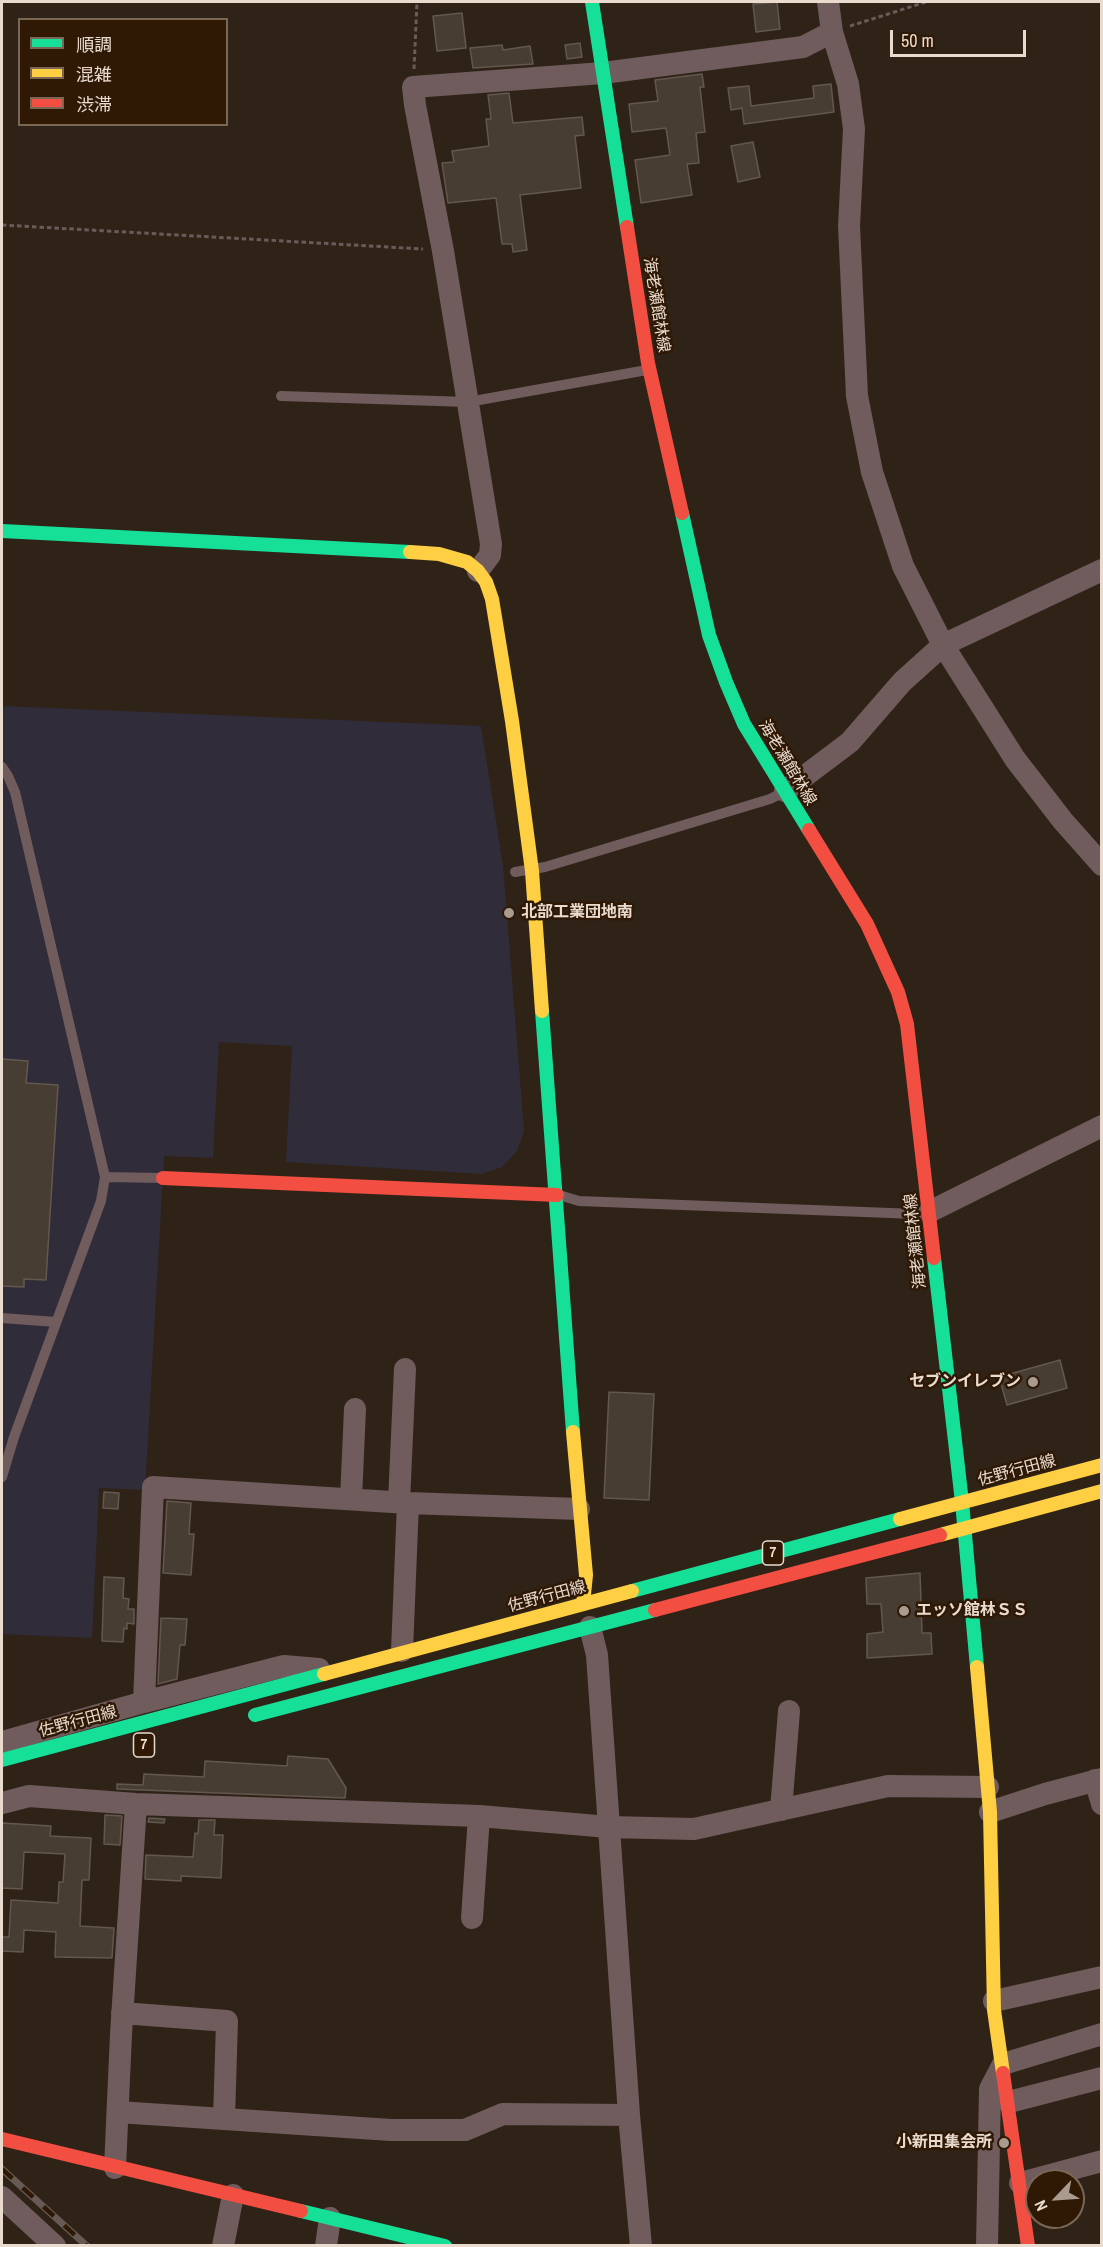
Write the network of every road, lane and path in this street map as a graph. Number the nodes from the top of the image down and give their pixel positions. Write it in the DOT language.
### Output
graph roads {
  1 [pos="417,2"];
  2 [pos="592,2"];
  3 [pos="828,2"];
  4 [pos="926,2"];
  5 [pos="832,32"];
  6 [pos="603,73"];
  7 [pos="413,87"];
  8 [pos="2,225"];
  9 [pos="443,250"];
  10 [pos="650,370"];
  11 [pos="281,396"];
  12 [pos="468,402"];
  13 [pos="2,531"];
  14 [pos="1101,570"];
  15 [pos="478,571"];
  16 [pos="943,645"];
  17 [pos="2,767"];
  18 [pos="784,791"];
  19 [pos="1101,865"];
  20 [pos="532,871"];
  21 [pos="515,872"];
  22 [pos="1101,1126"];
  23 [pos="105,1177"];
  24 [pos="163,1178"];
  25 [pos="557,1195"];
  26 [pos="929,1212"];
  27 [pos="2,1318"];
  28 [pos="56,1322"];
  29 [pos="405,1369"];
  30 [pos="355,1409"];
  31 [pos="1101,1465"];
  32 [pos="2,1477"];
  33 [pos="1101,1491"];
  34 [pos="351,1499"];
  35 [pos="404,1502"];
  36 [pos="962,1502"];
  37 [pos="566,1508"];
  38 [pos="964,1528"];
  39 [pos="569,1580"];
  40 [pos="584,1604"];
  41 [pos="590,1627"];
  42 [pos="402,1651"];
  43 [pos="333,1670"];
  44 [pos="144,1702"];
  45 [pos="789,1711"];
  46 [pos="242,1718"];
  47 [pos="2,1742"];
  48 [pos="2,1760"];
  49 [pos="1098,1780"];
  50 [pos="988,1787"];
  51 [pos="2,1803"];
  52 [pos="136,1804"];
  53 [pos="1101,1804"];
  54 [pos="781,1809"];
  55 [pos="990,1812"];
  56 [pos="479,1816"];
  57 [pos="609,1827"];
  58 [pos="472,1918"];
  59 [pos="1101,1977"];
  60 [pos="994,2001"];
  61 [pos="123,2013"];
  62 [pos="1101,2034"];
  63 [pos="1003,2064"];
  64 [pos="1101,2078"];
  65 [pos="1009,2102"];
  66 [pos="118,2112"];
  67 [pos="629,2115"];
  68 [pos="224,2119"];
  69 [pos="3,2138"];
  70 [pos="1101,2161"];
  71 [pos="115,2168"];
  72 [pos="1020,2183"];
  73 [pos="233,2195"];
  74 [pos="2,2197"];
  75 [pos="330,2218"];
  76 [pos="55,2246"];
  77 [pos="223,2246"];
  78 [pos="326,2246"];
  79 [pos="445,2246"];
  80 [pos="641,2246"];
  81 [pos="987,2246"];
  82 [pos="1028,2246"];
  1 -- 7 [label="path"];
  2 -- 6 [label="main road, 海老瀬館林線"];
  3 -- 5 [label="street"];
  4 -- 5 [label="path"];
  5 -- 6 [label="street"];
  5 -- 16 [label="street"];
  6 -- 7 [label="street"];
  6 -- 10 [label="main road, 海老瀬館林線"];
  7 -- 9 [label="street"];
  8 -- 9 [label="path"];
  9 -- 12 [label="street"];
  10 -- 12 [label="lane"];
  10 -- 18 [label="main road, 海老瀬館林線"];
  11 -- 12 [label="lane"];
  12 -- 15 [label="street"];
  13 -- 15 [label="main road"];
  14 -- 16 [label="street"];
  15 -- 20 [label="main road"];
  16 -- 18 [label="street"];
  16 -- 19 [label="street"];
  17 -- 23 [label="lane"];
  18 -- 20 [label="lane"];
  18 -- 26 [label="main road, 海老瀬館林線"];
  20 -- 21 [label="lane"];
  20 -- 25 [label="main road"];
  22 -- 26 [label="street"];
  23 -- 24 [label="lane"];
  23 -- 28 [label="lane"];
  24 -- 25 [label="main road"];
  25 -- 26 [label="lane"];
  25 -- 37 [label="main road"];
  26 -- 36 [label="main road, 海老瀬館林線"];
  27 -- 28 [label="lane"];
  28 -- 32 [label="lane"];
  29 -- 35 [label="street"];
  30 -- 34 [label="street"];
  31 -- 36 [label="main road, 佐野行田線 / 7"];
  33 -- 38 [label="main road, 7"];
  34 -- 35 [label="street"];
  34 -- 44 [label="street"];
  35 -- 37 [label="street"];
  35 -- 42 [label="street"];
  36 -- 38 [label="main road, 海老瀬館林線"];
  36 -- 40 [label="main road, 佐野行田線 / 7"];
  37 -- 40 [label="main road"];
  38 -- 41 [label="main road, 7"];
  38 -- 50 [label="main road, 海老瀬館林線"];
  39 -- 40 [label="main road"];
  40 -- 41 [label="main road"];
  40 -- 42 [label="main road, 佐野行田線 / 7"];
  41 -- 46 [label="main road, 7"];
  41 -- 57 [label="street"];
  42 -- 43 [label="main road, 佐野行田線 / 7"];
  43 -- 44 [label="street"];
  43 -- 48 [label="main road, 佐野行田線 / 7"];
  44 -- 47 [label="street"];
  45 -- 54 [label="street"];
  49 -- 53 [label="street"];
  49 -- 55 [label="street"];
  50 -- 54 [label="street"];
  50 -- 55 [label="main road, 海老瀬館林線"];
  51 -- 52 [label="street"];
  52 -- 56 [label="street"];
  52 -- 61 [label="street"];
  54 -- 57 [label="street"];
  55 -- 60 [label="main road, 海老瀬館林線"];
  56 -- 57 [label="street"];
  56 -- 58 [label="street"];
  57 -- 67 [label="street"];
  59 -- 60 [label="street"];
  60 -- 63 [label="main road, 海老瀬館林線"];
  61 -- 66 [label="street"];
  61 -- 68 [label="street"];
  62 -- 63 [label="street"];
  63 -- 65 [label="main road, 海老瀬館林線"];
  63 -- 81 [label="street"];
  64 -- 65 [label="street"];
  65 -- 72 [label="main road, 海老瀬館林線"];
  66 -- 68 [label="street"];
  66 -- 71 [label="street"];
  67 -- 68 [label="street"];
  67 -- 80 [label="street"];
  69 -- 71 [label="main road"];
  70 -- 72 [label="street"];
  71 -- 73 [label="main road"];
  72 -- 82 [label="main road, 海老瀬館林線"];
  73 -- 75 [label="main road"];
  73 -- 77 [label="street"];
  74 -- 76 [label="street"];
  75 -- 78 [label="street"];
  75 -- 79 [label="main road"];
}
